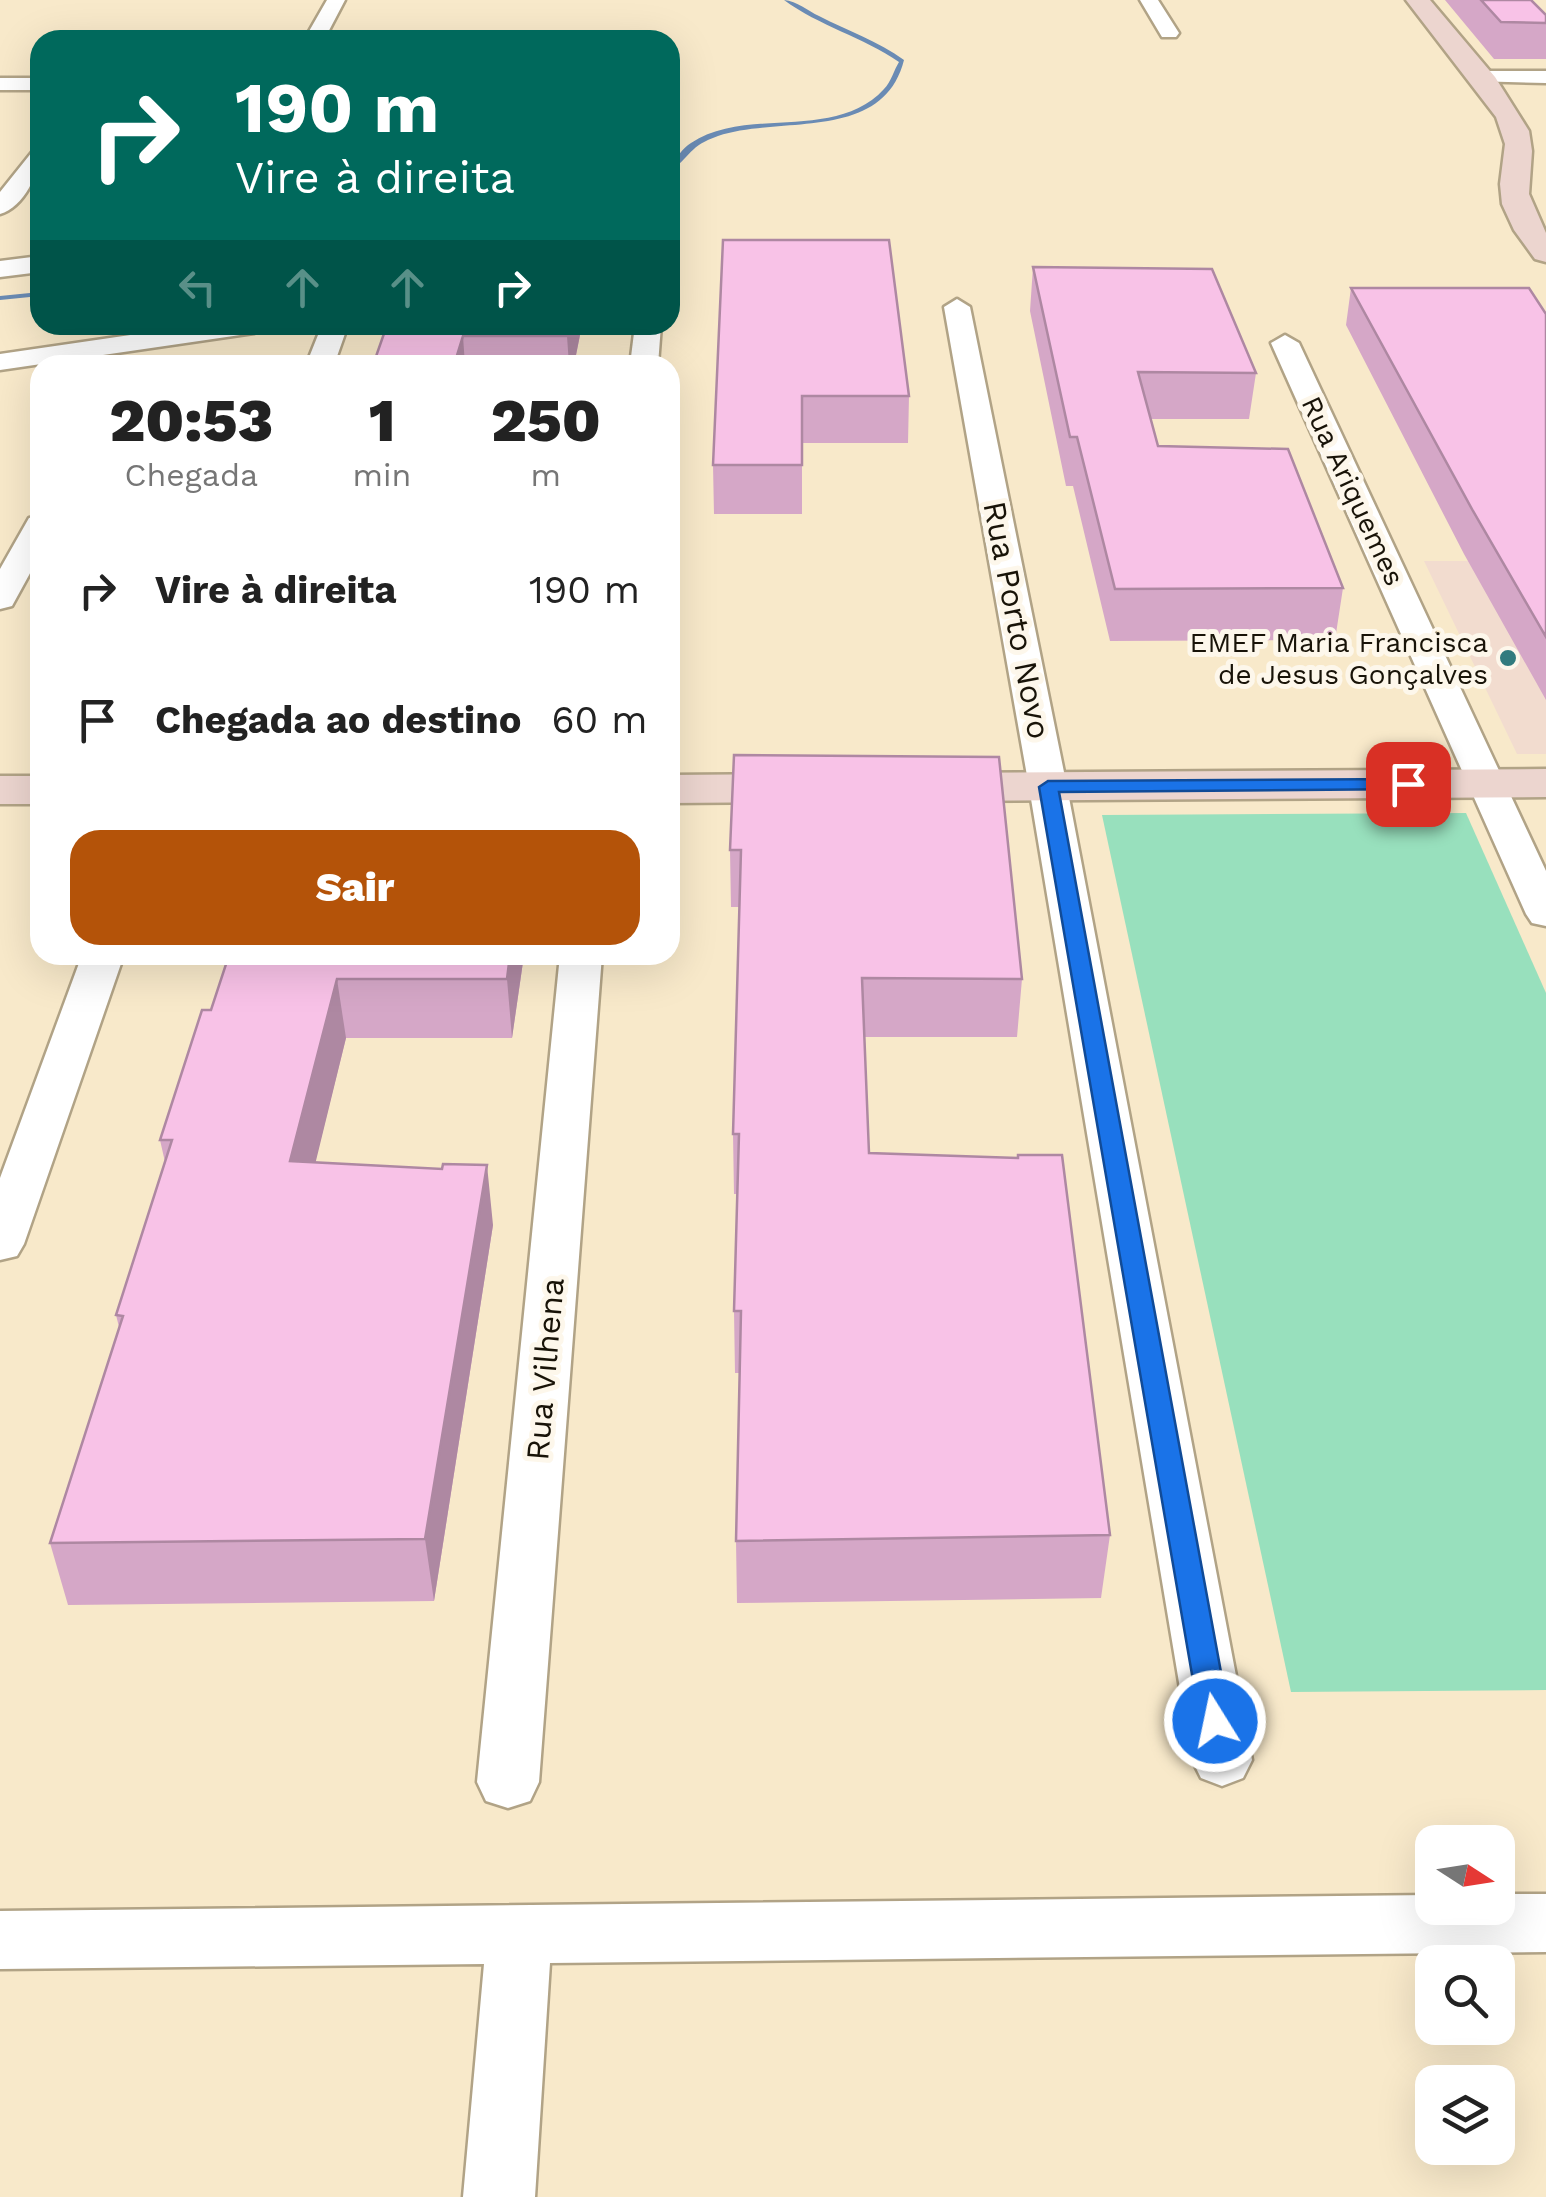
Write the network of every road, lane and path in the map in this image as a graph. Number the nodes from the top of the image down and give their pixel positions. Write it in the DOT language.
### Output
graph roads {
  1 [pos="336,0"];
  2 [pos="1150,0"];
  3 [pos="1418,0"];
  4 [pos="320,30"];
  5 [pos="1169,32"];
  6 [pos="1546,77"];
  7 [pos="1479,78"];
  8 [pos="0,84"];
  9 [pos="30,84"];
  10 [pos="30,170"];
  11 [pos="0,207"];
  12 [pos="1546,253"];
  13 [pos="30,265"];
  14 [pos="0,269"];
  15 [pos="957,307"];
  16 [pos="212,335"];
  17 [pos="1285,342"];
  18 [pos="133,354"];
  19 [pos="30,360"];
  20 [pos="0,362"];
  21 [pos="30,543"];
  22 [pos="0,598"];
  23 [pos="1488,784"];
  24 [pos="1546,784"];
  25 [pos="1048,787"];
  26 [pos="680,788"];
  27 [pos="0,790"];
  28 [pos="30,790"];
  29 [pos="1546,914"];
  30 [pos="99,965"];
  31 [pos="580,965"];
  32 [pos="0,1244"];
  33 [pos="1222,1760"];
  34 [pos="508,1782"];
  35 [pos="1546,1923"];
  36 [pos="520,1935"];
  37 [pos="0,1940"];
  38 [pos="498,2197"];
  1 -- 4 [label="street"];
  2 -- 5 [label="street"];
  3 -- 7 [label="street"];
  6 -- 7 [label="street"];
  7 -- 12 [label="street"];
  8 -- 9 [label="street"];
  10 -- 11 [label="street"];
  13 -- 14 [label="street"];
  15 -- 25 [label="street, Rua Porto Novo"];
  16 -- 18 [label="street"];
  17 -- 23 [label="street, Rua Ariquemes"];
  19 -- 20 [label="street"];
  21 -- 22 [label="street"];
  23 -- 24 [label="street"];
  23 -- 25 [label="street"];
  23 -- 29 [label="street, Rua Ariquemes"];
  25 -- 26 [label="street"];
  25 -- 33 [label="street, Rua Porto Novo"];
  27 -- 28 [label="street"];
  30 -- 32 [label="street"];
  31 -- 34 [label="street, Rua Vilhena"];
  35 -- 36 [label="street"];
  36 -- 37 [label="street"];
  36 -- 38 [label="street"];
}
